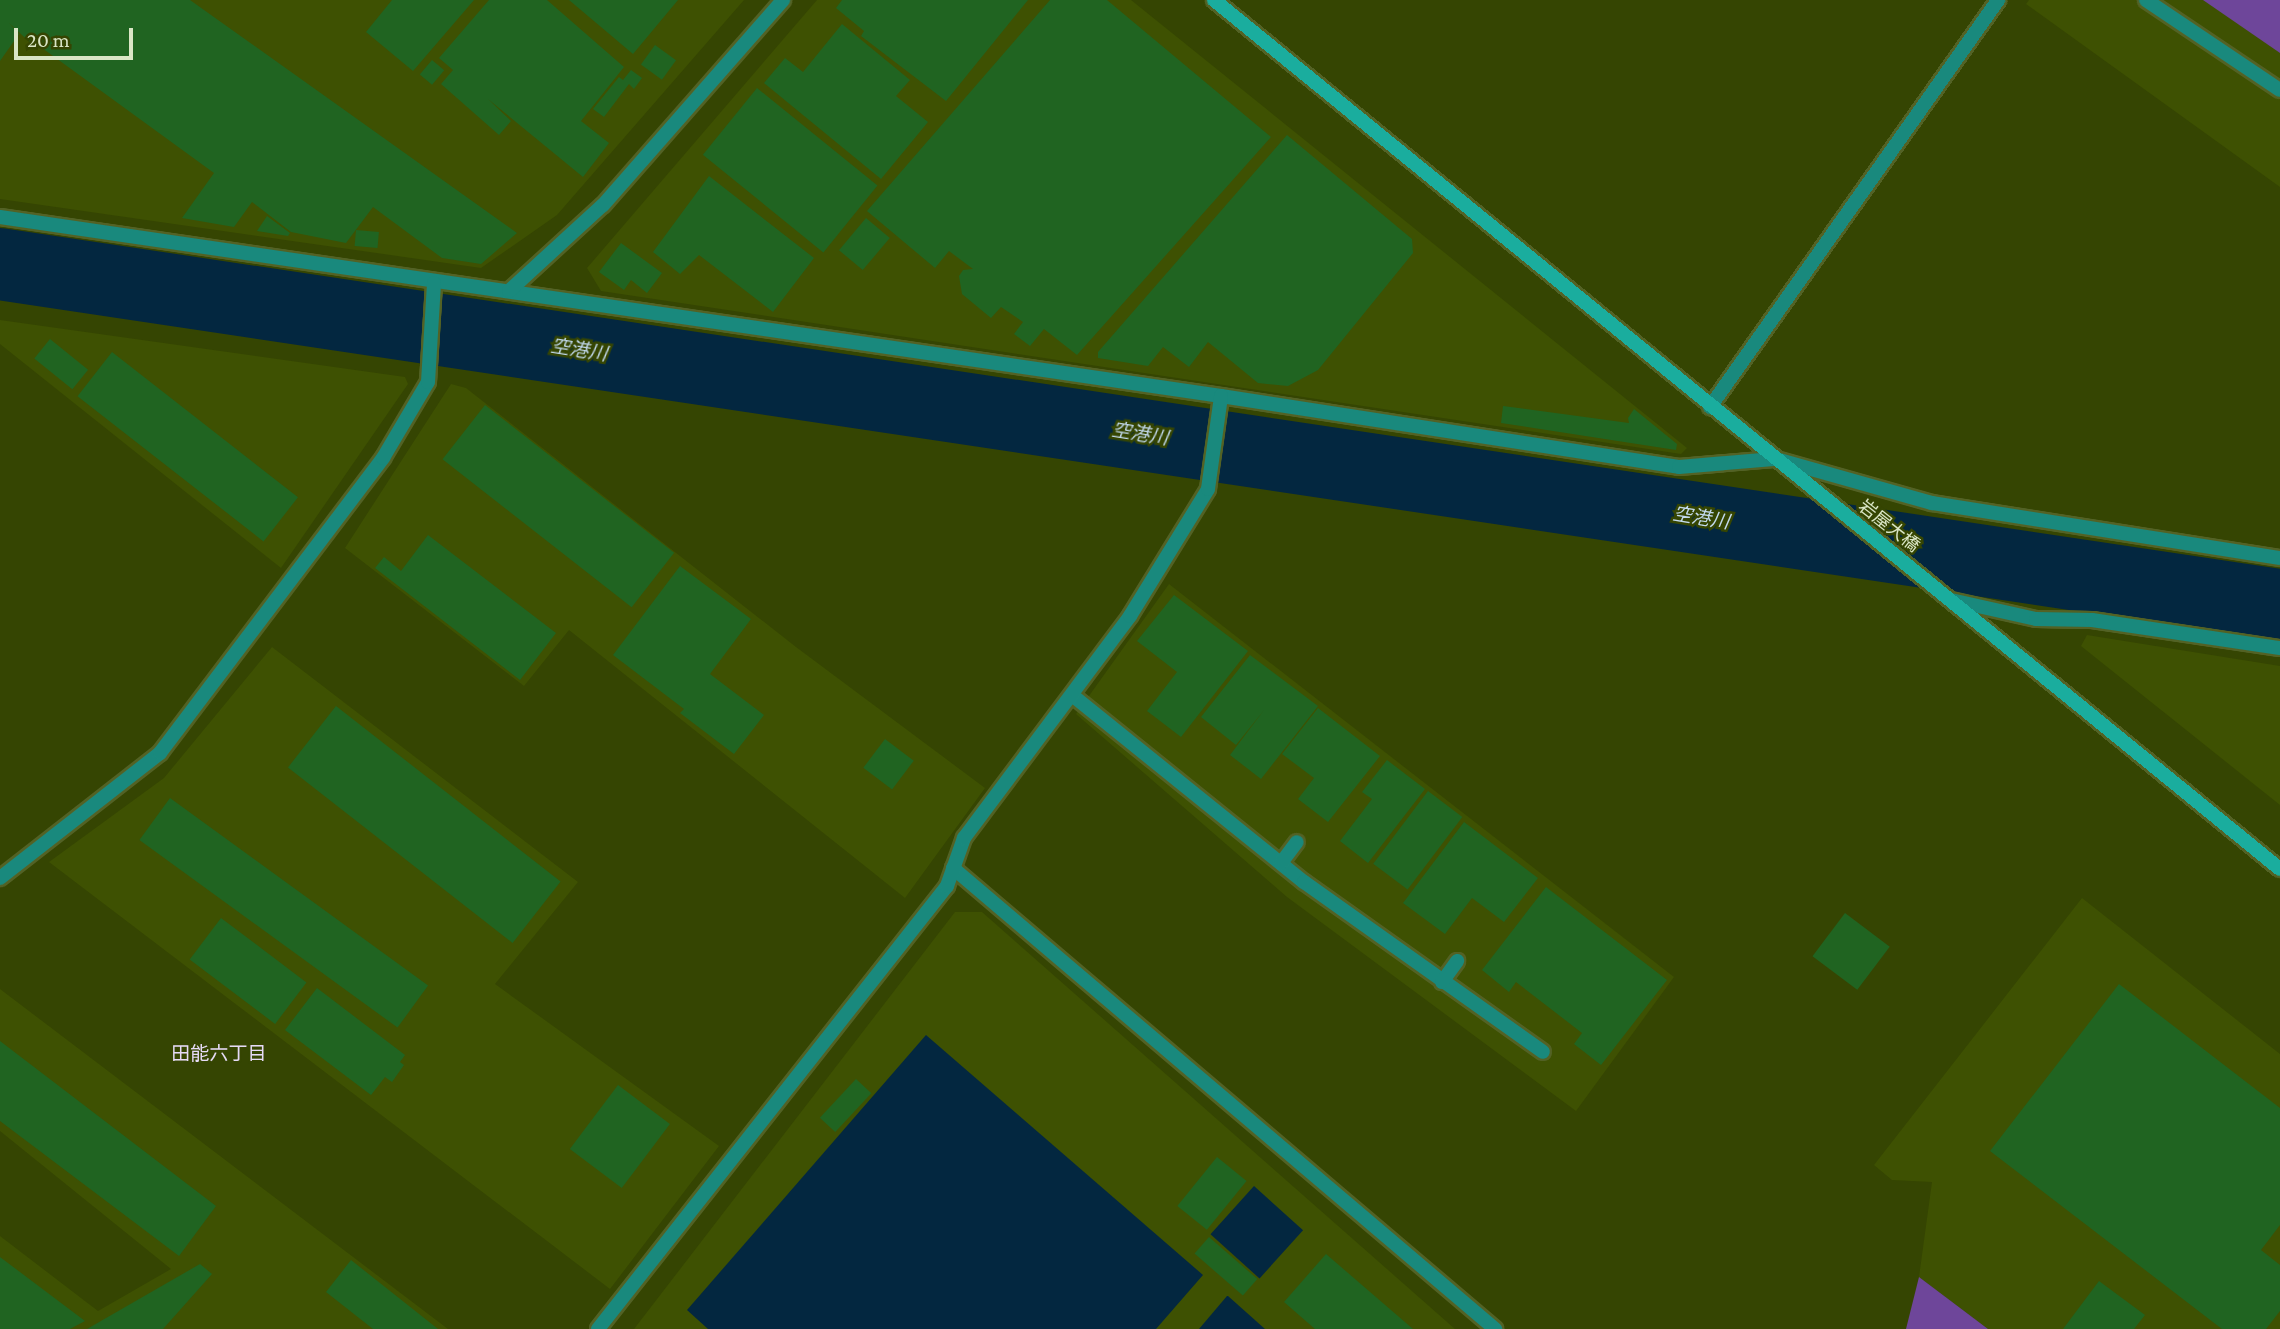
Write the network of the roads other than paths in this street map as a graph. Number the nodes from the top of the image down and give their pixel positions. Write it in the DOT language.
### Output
graph roads {
  1 [pos="783,0"];
  2 [pos="1214,0"];
  3 [pos="1998,0"];
  4 [pos="2146,0"];
  5 [pos="2280,90"];
  6 [pos="0,217"];
  7 [pos="434,283"];
  8 [pos="509,291"];
  9 [pos="1221,396"];
  10 [pos="1710,407"];
  11 [pos="1774,459"];
  12 [pos="2280,558"];
  13 [pos="1951,600"];
  14 [pos="2280,649"];
  15 [pos="1072,695"];
  16 [pos="1297,842"];
  17 [pos="1281,863"];
  18 [pos="953,868"];
  19 [pos="2280,869"];
  20 [pos="0,878"];
  21 [pos="1457,961"];
  22 [pos="1442,982"];
  23 [pos="1543,1052"];
  24 [pos="598,1329"];
  25 [pos="1495,1329"];
  1 -- 8 [label="street"];
  2 -- 10 [label="street, 岩屋大橋"];
  3 -- 10 [label="street"];
  4 -- 5 [label="street"];
  6 -- 7 [label="street"];
  7 -- 8 [label="street"];
  7 -- 20 [label="street"];
  8 -- 9 [label="street"];
  9 -- 11 [label="street"];
  9 -- 15 [label="street"];
  10 -- 11 [label="street, 岩屋大橋"];
  11 -- 12 [label="street"];
  11 -- 13 [label="street, 岩屋大橋"];
  13 -- 14 [label="street"];
  13 -- 19 [label="street, 岩屋大橋"];
  15 -- 17 [label="street"];
  15 -- 18 [label="street"];
  16 -- 17 [label="street"];
  17 -- 22 [label="street"];
  18 -- 24 [label="street"];
  18 -- 25 [label="street"];
  21 -- 22 [label="street"];
  22 -- 23 [label="street"];
}
